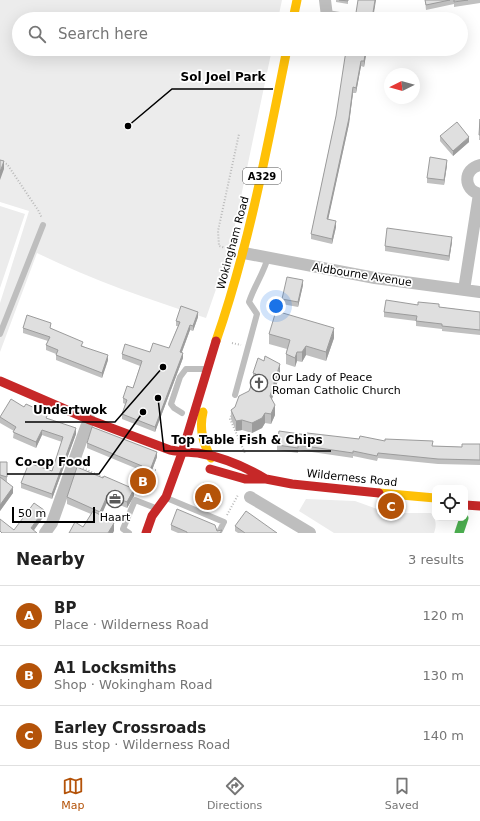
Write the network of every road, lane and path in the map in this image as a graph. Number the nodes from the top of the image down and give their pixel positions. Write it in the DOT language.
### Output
graph roads {
  1 [pos="297,0"];
  2 [pos="325,0"];
  3 [pos="295,12"];
  4 [pos="326,12"];
  5 [pos="286,56"];
  6 [pos="239,134"];
  7 [pos="0,162"];
  8 [pos="480,164"];
  9 [pos="480,194"];
  10 [pos="42,225"];
  11 [pos="239,251"];
  12 [pos="268,257"];
  13 [pos="464,290"];
  14 [pos="480,292"];
  15 [pos="0,334"];
  16 [pos="229,343"];
  17 [pos="248,347"];
  18 [pos="206,370"];
  19 [pos="0,381"];
  20 [pos="235,395"];
  21 [pos="184,410"];
  22 [pos="90,420"];
  23 [pos="182,453"];
  24 [pos="211,458"];
  25 [pos="248,460"];
  26 [pos="73,464"];
  27 [pos="106,479"];
  28 [pos="266,479"];
  29 [pos="155,493"];
  30 [pos="244,495"];
  31 [pos="166,497"];
  32 [pos="432,498"];
  33 [pos="468,506"];
  34 [pos="480,506"];
  35 [pos="153,512"];
  36 [pos="463,521"];
  37 [pos="224,522"];
  38 [pos="219,532"];
  39 [pos="45,533"];
  40 [pos="129,533"];
  41 [pos="146,533"];
  42 [pos="310,533"];
  43 [pos="459,533"];
  1 -- 3 [label="main road"];
  2 -- 4 [label="street"];
  5 -- 11 [label="main road, Wokingham Road / A329"];
  6 -- 11 [label="path"];
  7 -- 10 [label="path"];
  8 -- 9 [label="street"];
  9 -- 13 [label="street"];
  10 -- 15 [label="lane"];
  11 -- 12 [label="street, Aldbourne Avenue"];
  11 -- 18 [label="main road, Wokingham Road / A329"];
  12 -- 13 [label="street, Aldbourne Avenue"];
  12 -- 17 [label="lane"];
  13 -- 14 [label="street, Aldbourne Avenue"];
  16 -- 17 [label="path"];
  17 -- 20 [label="lane"];
  18 -- 21 [label="main road, Wokingham Road / A329"];
  18 -- 21 [label="lane"];
  18 -- 23 [label="main road, Wokingham Road / A329"];
  18 -- 24 [label="main road"];
  19 -- 22 [label="main road"];
  20 -- 25 [label="path"];
  22 -- 23 [label="main road"];
  22 -- 26 [label="street"];
  23 -- 24 [label="main road, Wilderness Road"];
  23 -- 28 [label="main road, Wilderness Road"];
  23 -- 31 [label="main road, Wokingham Road / A329"];
  24 -- 28 [label="main road, Wilderness Road"];
  26 -- 27 [label="path"];
  26 -- 39 [label="street"];
  28 -- 32 [label="main road, Wilderness Road"];
  29 -- 35 [label="main road, Wokingham Road / A329"];
  30 -- 37 [label="path"];
  30 -- 42 [label="street"];
  31 -- 35 [label="main road, Wokingham Road / A329"];
  31 -- 37 [label="lane"];
  33 -- 34 [label="main road"];
  35 -- 40 [label="lane"];
  35 -- 41 [label="main road, Wokingham Road / A329"];
  36 -- 43 [label="main road"];
  37 -- 38 [label="lane"];
}
